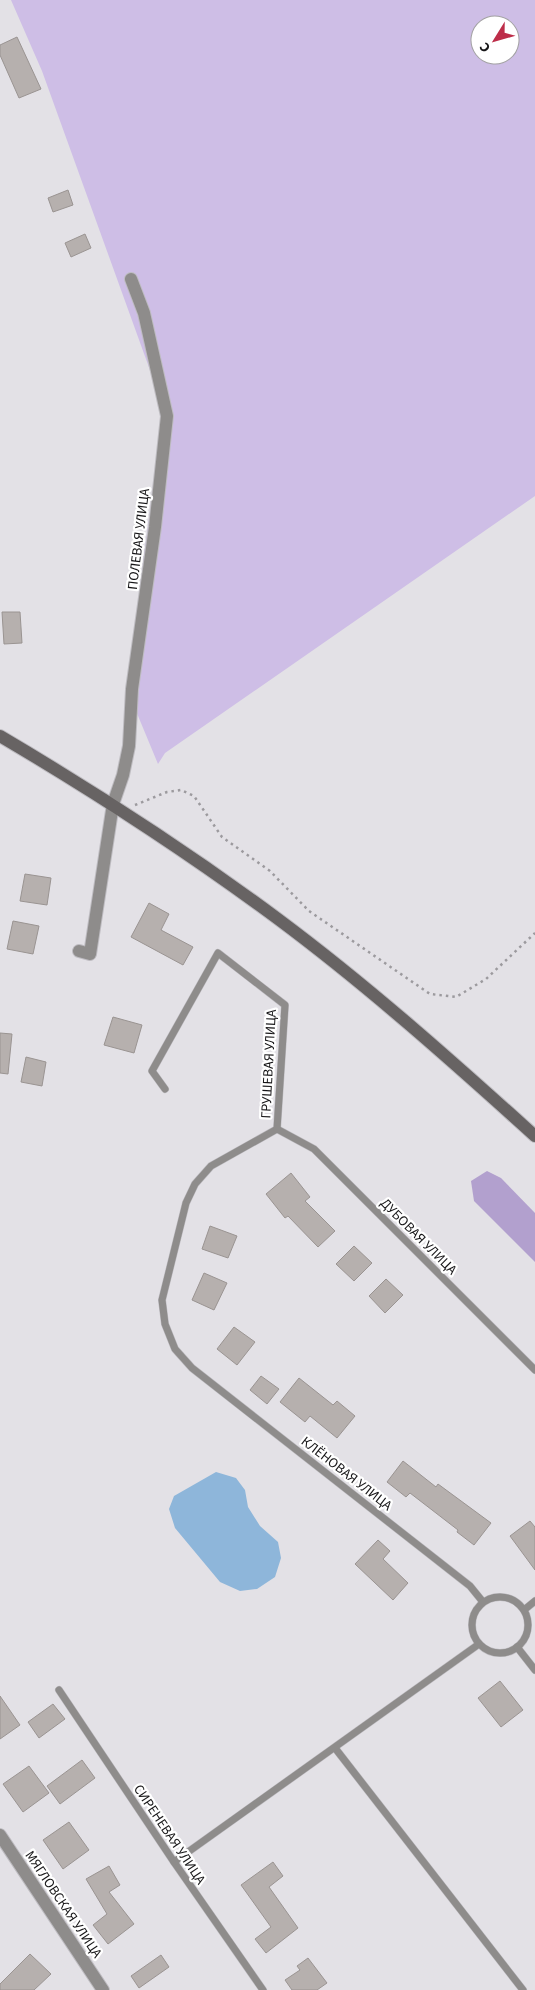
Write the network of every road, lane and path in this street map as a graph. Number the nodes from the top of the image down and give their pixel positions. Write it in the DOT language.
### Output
graph roads {
  1 [pos="131,279"];
  2 [pos="0,736"];
  3 [pos="117,807"];
  4 [pos="535,933"];
  5 [pos="79,951"];
  6 [pos="165,1089"];
  7 [pos="277,1129"];
  8 [pos="535,1136"];
  9 [pos="192,1368"];
  10 [pos="535,1370"];
  11 [pos="535,1601"];
  12 [pos="483,1602"];
  13 [pos="524,1610"];
  14 [pos="479,1644"];
  15 [pos="517,1647"];
  16 [pos="535,1670"];
  17 [pos="59,1690"];
  18 [pos="335,1748"];
  19 [pos="0,1835"];
  20 [pos="174,1862"];
  21 [pos="103,1990"];
  22 [pos="263,1990"];
  23 [pos="523,1990"];
  1 -- 3 [label="street, ПОЛЕВАЯ УЛИЦА"];
  2 -- 3 [label="street"];
  3 -- 4 [label="path"];
  3 -- 5 [label="street, ПОЛЕВАЯ УЛИЦА"];
  3 -- 8 [label="street"];
  6 -- 7 [label="lane, ГРУШЕВАЯ УЛИЦА"];
  7 -- 9 [label="lane, ГРУШЕВАЯ УЛИЦА"];
  7 -- 10 [label="lane, ДУБОВАЯ УЛИЦА"];
  9 -- 12 [label="lane, КЛЁНОВАЯ УЛИЦА"];
  11 -- 13 [label="lane"];
  12 -- 13 [label="lane"];
  12 -- 14 [label="lane"];
  13 -- 15 [label="lane"];
  14 -- 15 [label="lane"];
  14 -- 18 [label="lane"];
  15 -- 16 [label="lane"];
  17 -- 20 [label="lane, СИРЕНЕВАЯ УЛИЦА"];
  18 -- 20 [label="lane"];
  18 -- 23 [label="lane"];
  19 -- 21 [label="street, МЯГЛОВСКАЯ УЛИЦА"];
  20 -- 22 [label="lane, СИРЕНЕВАЯ УЛИЦА"];
}
